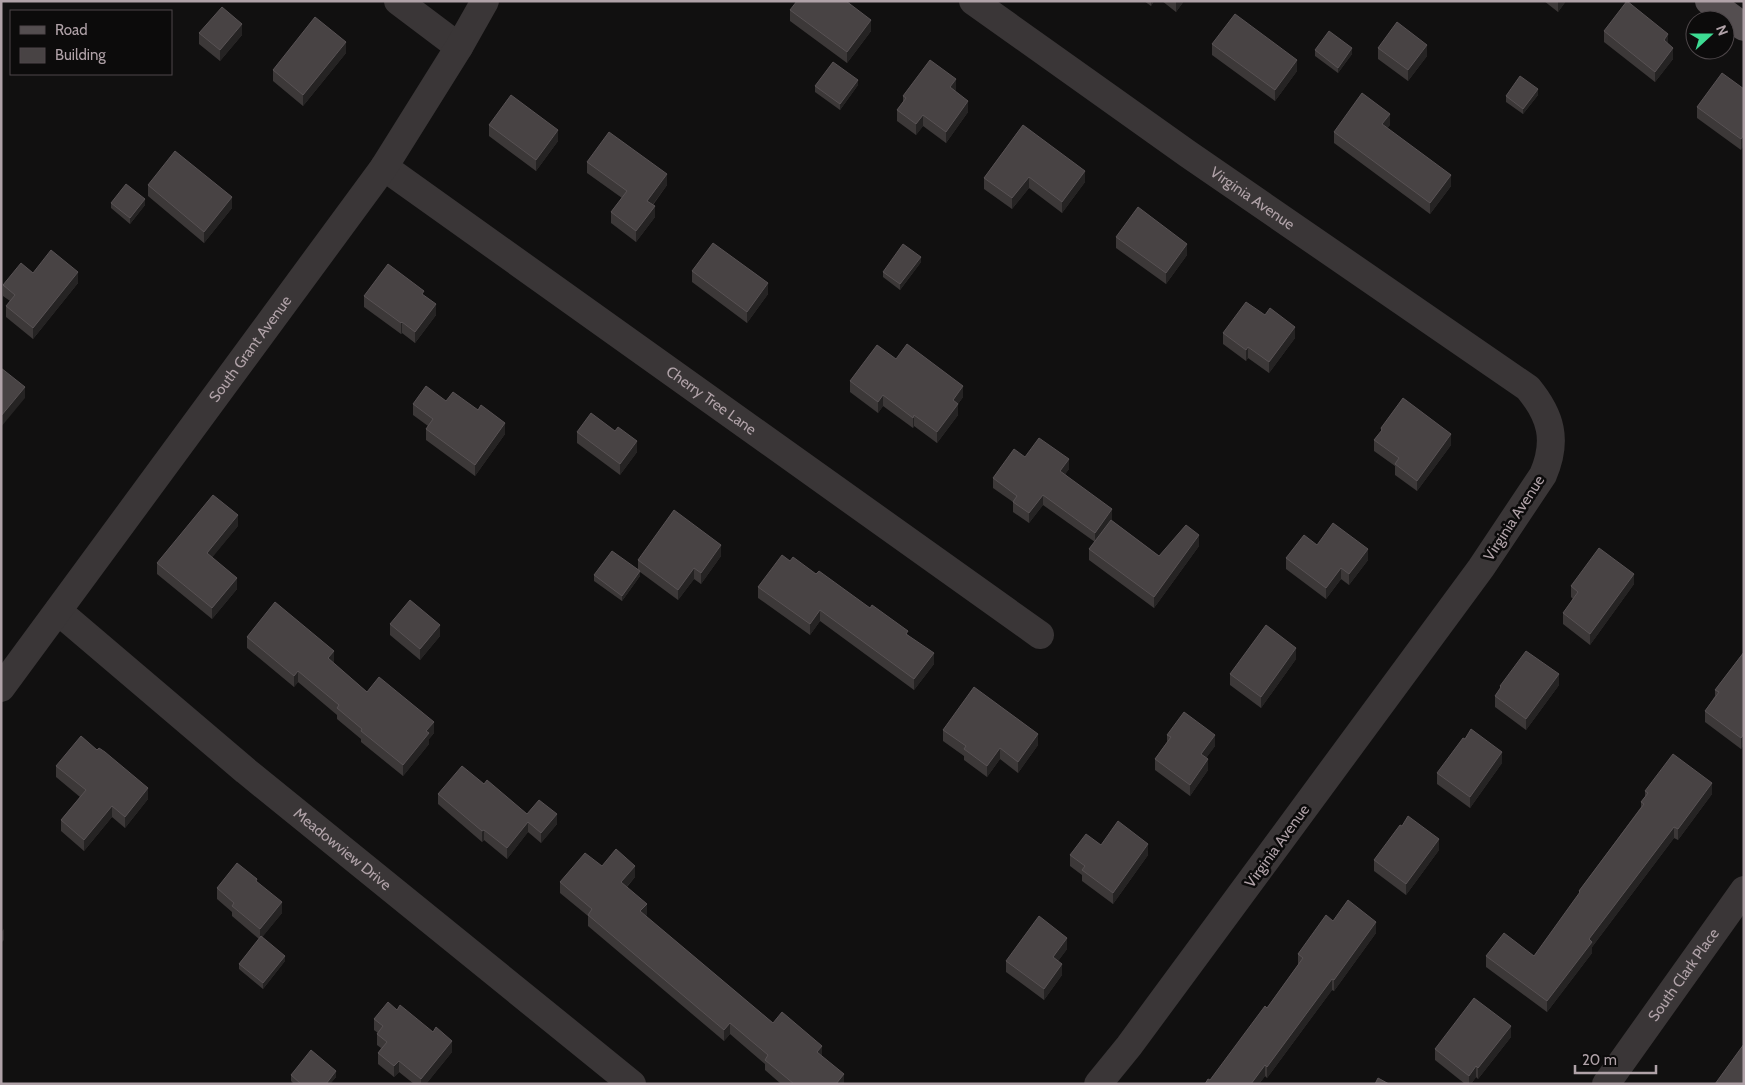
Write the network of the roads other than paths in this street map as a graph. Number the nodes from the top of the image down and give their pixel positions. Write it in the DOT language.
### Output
graph roads {
  1 [pos="398,1"];
  2 [pos="485,1"];
  3 [pos="973,1"];
  4 [pos="1709,1"];
  5 [pos="1744,27"];
  6 [pos="459,48"];
  7 [pos="384,167"];
  8 [pos="58,611"];
  9 [pos="1040,634"];
  10 [pos="1,688"];
  11 [pos="1744,890"];
  12 [pos="632,1084"];
  13 [pos="1098,1084"];
  14 [pos="1606,1084"];
  1 -- 6 [label="street"];
  2 -- 6 [label="street, South Grant Avenue"];
  3 -- 13 [label="street, Virginia Avenue"];
  4 -- 5 [label="main road"];
  6 -- 7 [label="street, South Grant Avenue"];
  7 -- 8 [label="street, South Grant Avenue"];
  7 -- 9 [label="street, Cherry Tree Lane"];
  8 -- 10 [label="street, South Grant Avenue"];
  8 -- 12 [label="street, Meadowview Drive"];
  11 -- 14 [label="street, South Clark Place"];
}
